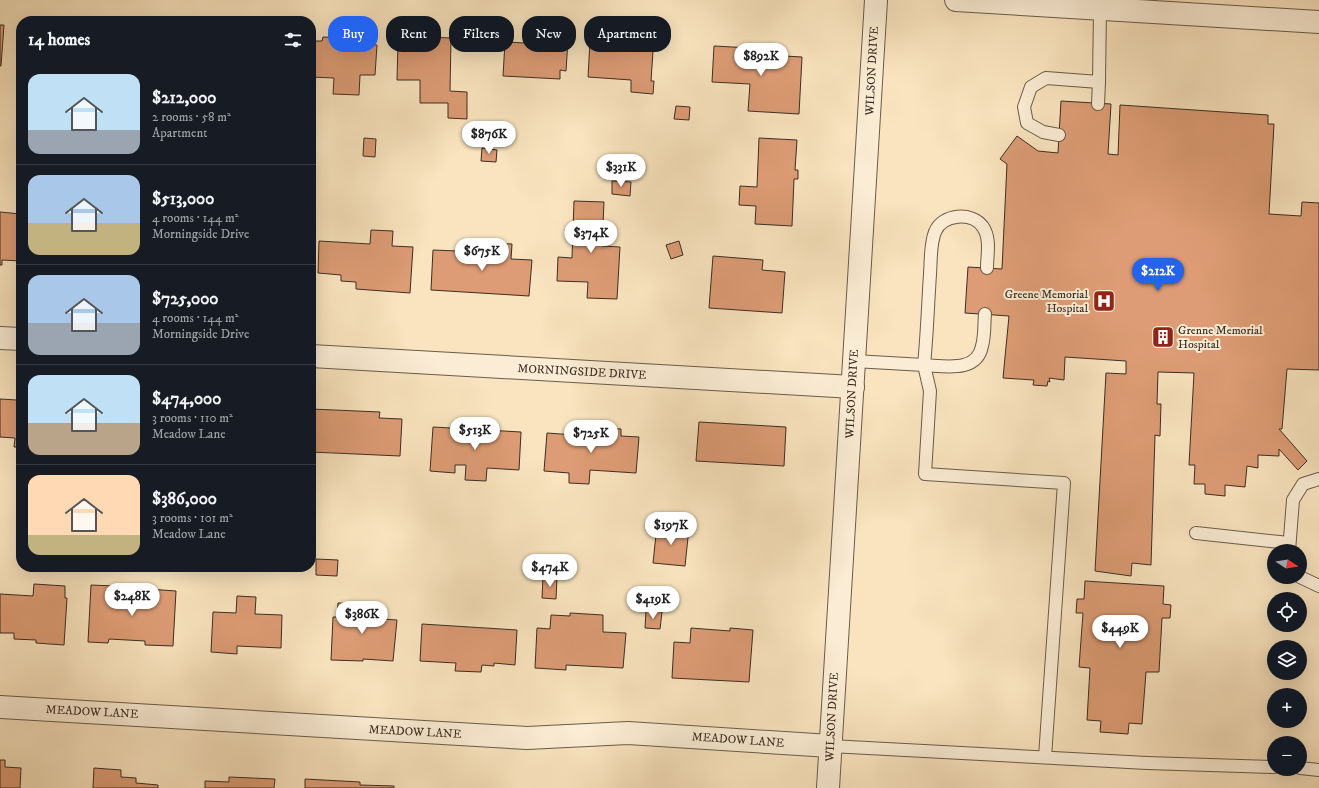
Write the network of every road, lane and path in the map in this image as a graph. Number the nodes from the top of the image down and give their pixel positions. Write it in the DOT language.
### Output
graph roads {
  1 [pos="876,0"];
  2 [pos="956,0"];
  3 [pos="1192,7"];
  4 [pos="1100,8"];
  5 [pos="1319,22"];
  6 [pos="1099,82"];
  7 [pos="1098,104"];
  8 [pos="1059,135"];
  9 [pos="987,268"];
  10 [pos="985,314"];
  11 [pos="0,338"];
  12 [pos="16,339"];
  13 [pos="316,356"];
  14 [pos="854,361"];
  15 [pos="924,365"];
  16 [pos="853,387"];
  17 [pos="1319,479"];
  18 [pos="1196,533"];
  19 [pos="1269,544"];
  20 [pos="1289,544"];
  21 [pos="1307,580"];
  22 [pos="1319,586"];
  23 [pos="0,707"];
  24 [pos="830,746"];
  25 [pos="1045,757"];
  26 [pos="1267,767"];
  27 [pos="1307,769"];
  28 [pos="1319,770"];
  29 [pos="828,788"];
  1 -- 14 [label="street, WILSON DRIVE"];
  2 -- 4 [label="street"];
  3 -- 4 [label="street"];
  3 -- 5 [label="street"];
  4 -- 6 [label="lane"];
  6 -- 7 [label="lane"];
  6 -- 8 [label="lane"];
  9 -- 15 [label="lane"];
  10 -- 15 [label="lane"];
  11 -- 12 [label="street"];
  13 -- 16 [label="street, MORNINGSIDE DRIVE"];
  14 -- 15 [label="lane"];
  14 -- 16 [label="street, WILSON DRIVE"];
  15 -- 25 [label="lane"];
  16 -- 24 [label="street, WILSON DRIVE"];
  17 -- 20 [label="lane"];
  18 -- 19 [label="lane"];
  21 -- 22 [label="lane"];
  23 -- 24 [label="street, MEADOW LANE"];
  24 -- 25 [label="lane"];
  24 -- 29 [label="street, WILSON DRIVE"];
  25 -- 26 [label="lane"];
  27 -- 28 [label="lane"];
}
